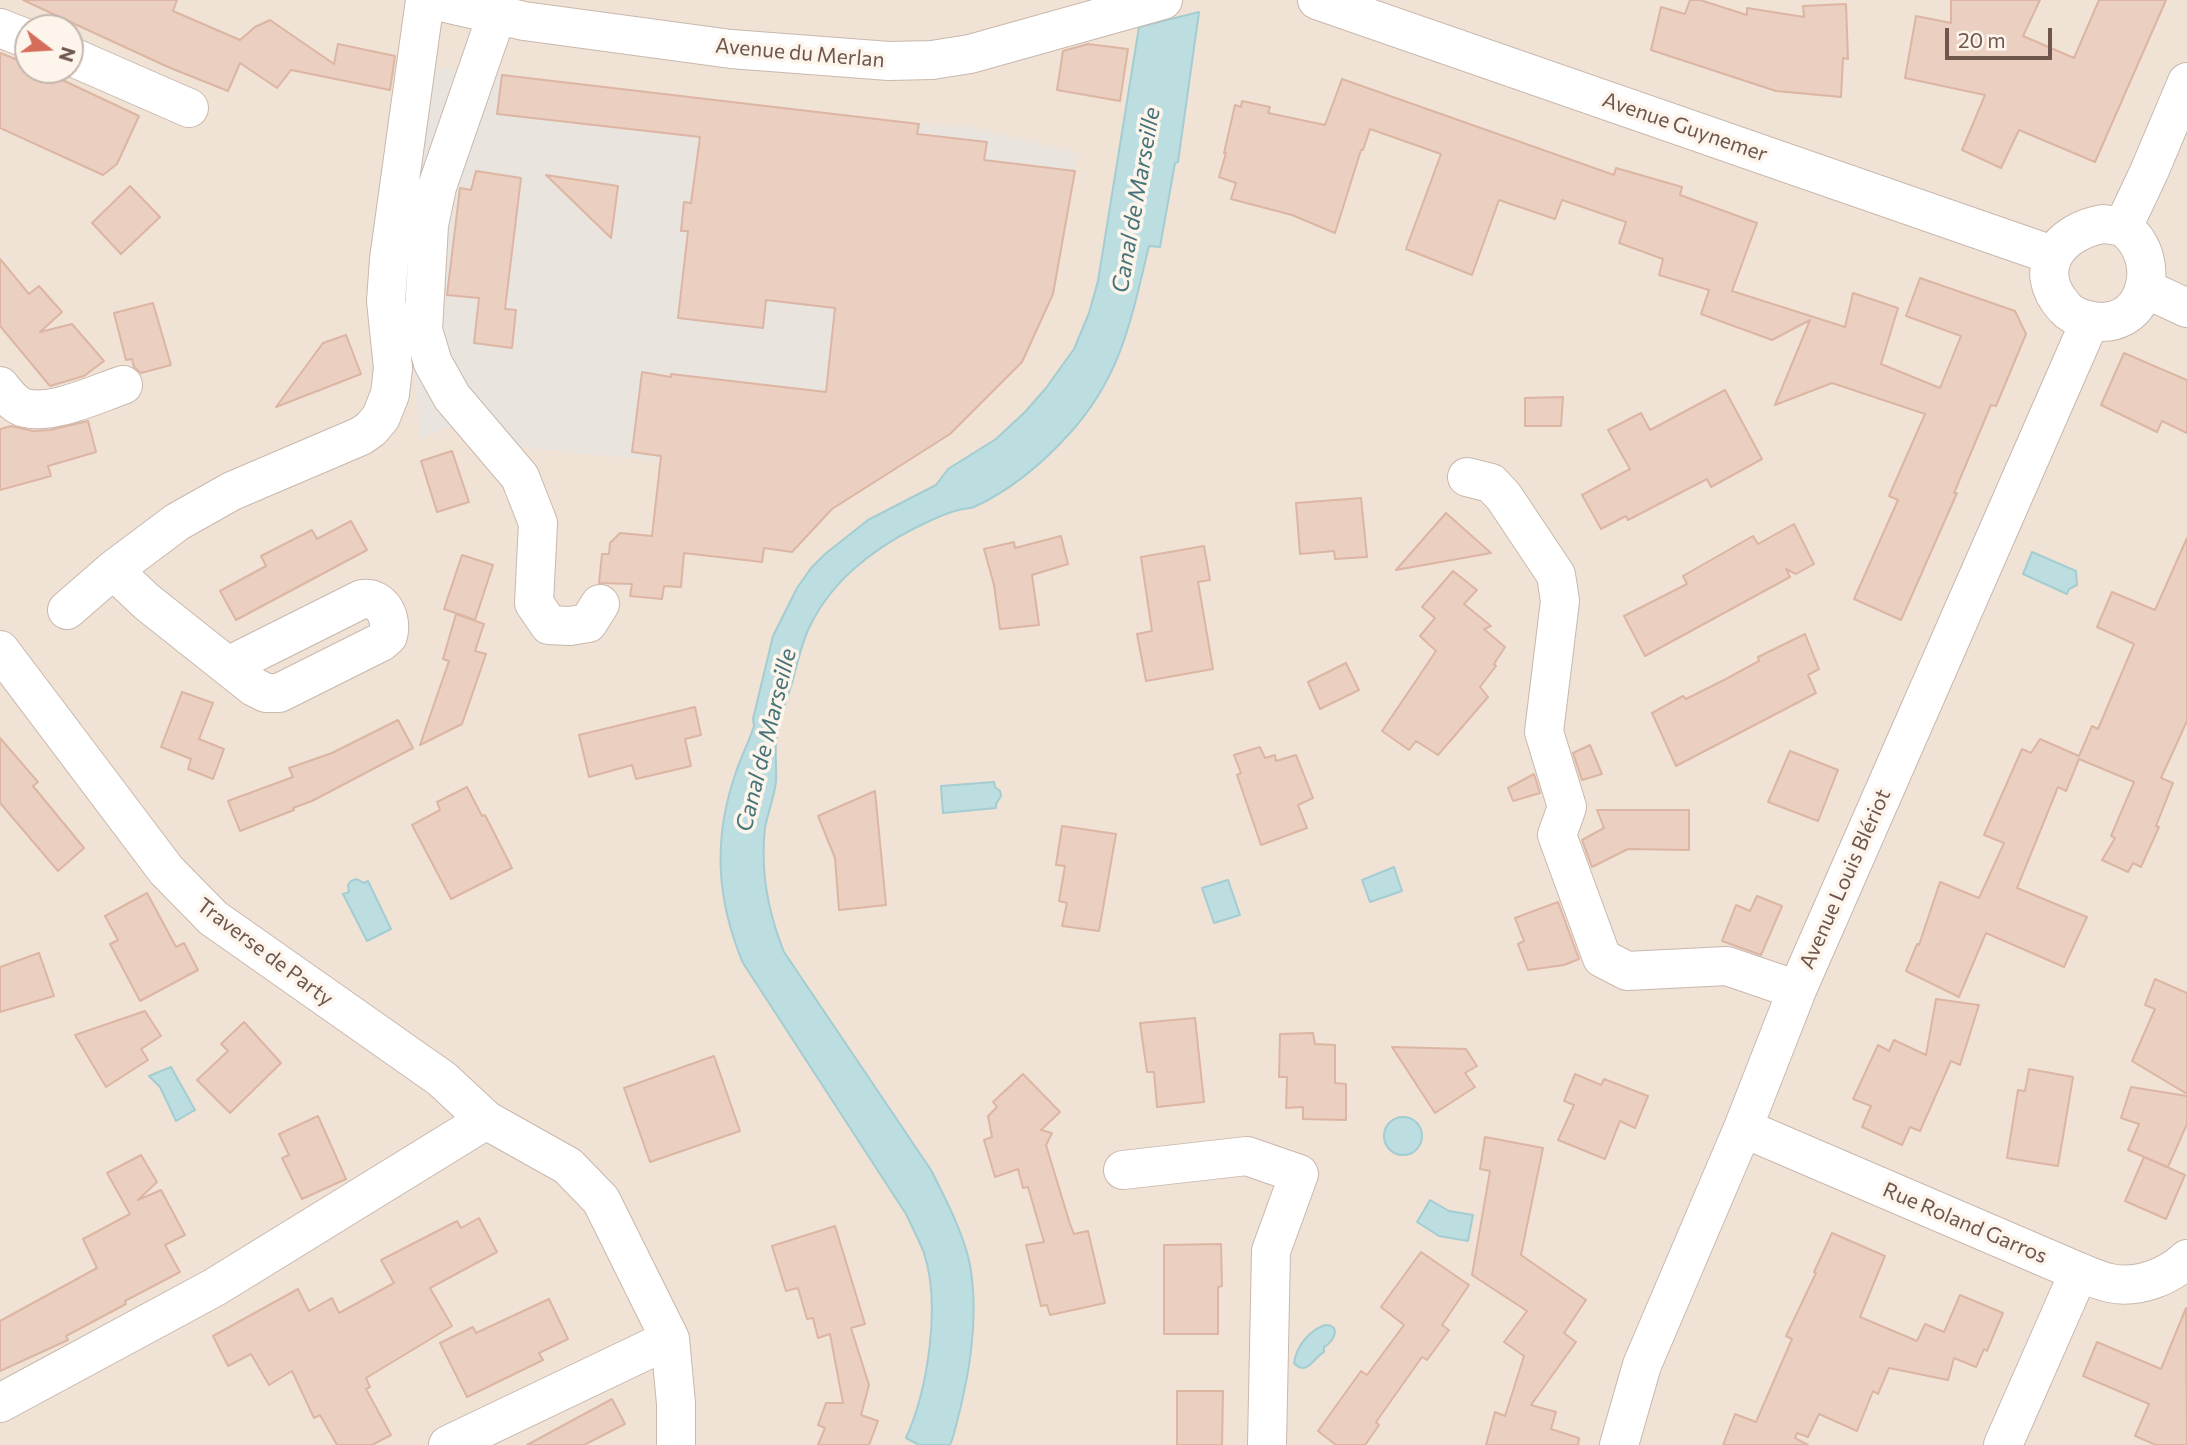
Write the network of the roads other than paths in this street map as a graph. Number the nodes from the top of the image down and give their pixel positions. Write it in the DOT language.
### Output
graph roads {
  1 [pos="425,0"];
  2 [pos="432,0"];
  3 [pos="1163,0"];
  4 [pos="1317,0"];
  5 [pos="497,15"];
  6 [pos="594,15"];
  7 [pos="84,62"];
  8 [pos="2187,82"];
  9 [pos="190,108"];
  10 [pos="2128,216"];
  11 [pos="2052,255"];
  12 [pos="2146,289"];
  13 [pos="2187,308"];
  14 [pos="2090,321"];
  15 [pos="123,385"];
  16 [pos="0,386"];
  17 [pos="1467,477"];
  18 [pos="113,570"];
  19 [pos="600,604"];
  20 [pos="67,610"];
  21 [pos="0,650"];
  22 [pos="228,666"];
  23 [pos="1797,990"];
  24 [pos="486,1120"];
  25 [pos="1744,1128"];
  26 [pos="1123,1170"];
  27 [pos="2187,1259"];
  28 [pos="2079,1272"];
  29 [pos="670,1339"];
  30 [pos="0,1403"];
  31 [pos="448,1445"];
  32 [pos="676,1445"];
  33 [pos="1267,1445"];
  34 [pos="1619,1445"];
  35 [pos="2003,1445"];
  1 -- 18 [label="street"];
  2 -- 5 [label="street, Avenue du Merlan"];
  3 -- 6 [label="street, Avenue du Merlan"];
  4 -- 11 [label="street, Avenue Guynemer"];
  5 -- 6 [label="street, Avenue du Merlan"];
  5 -- 19 [label="street"];
  7 -- 9 [label="street"];
  8 -- 10 [label="street"];
  10 -- 11 [label="street"];
  10 -- 12 [label="street"];
  11 -- 14 [label="street"];
  12 -- 13 [label="street"];
  12 -- 14 [label="street"];
  14 -- 23 [label="street, Avenue Louis Blériot"];
  15 -- 16 [label="street"];
  17 -- 23 [label="street"];
  18 -- 20 [label="street"];
  18 -- 22 [label="street"];
  21 -- 24 [label="street, Traverse de Party"];
  23 -- 25 [label="street, Avenue Louis Blériot"];
  24 -- 29 [label="street, Traverse de Party"];
  24 -- 30 [label="street"];
  25 -- 28 [label="street, Rue Roland Garros"];
  25 -- 34 [label="street, Avenue Louis Blériot"];
  26 -- 33 [label="street"];
  27 -- 28 [label="street, Rue Roland Garros"];
  28 -- 35 [label="street"];
  29 -- 31 [label="street"];
  29 -- 32 [label="street, Traverse de Party"];
}
